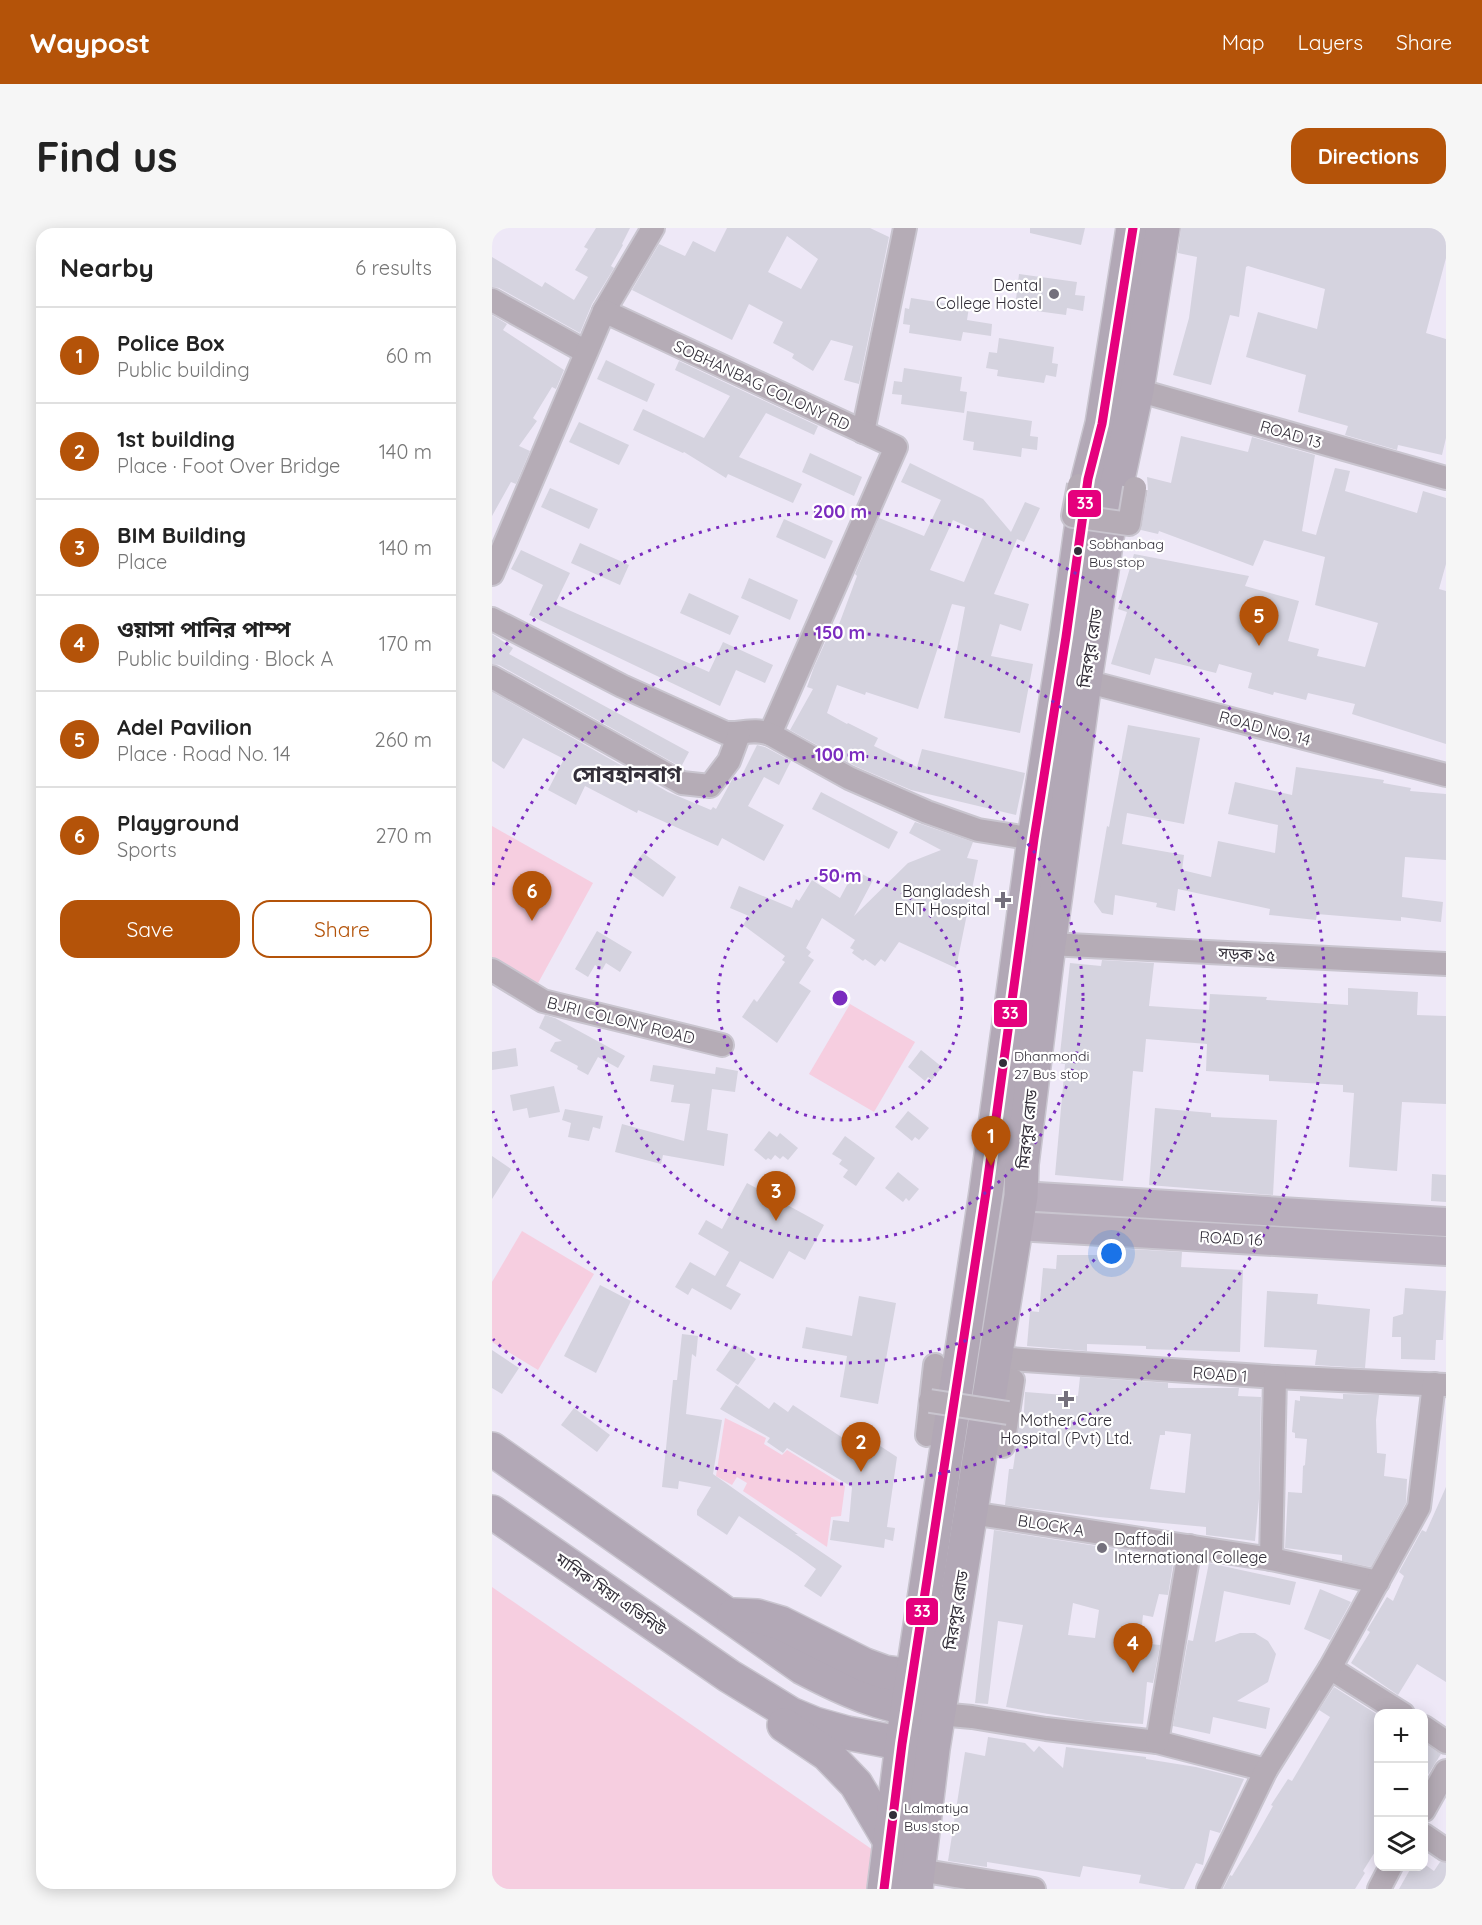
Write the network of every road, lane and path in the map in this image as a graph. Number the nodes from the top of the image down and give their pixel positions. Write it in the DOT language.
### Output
graph roads {
  1 [pos="654,228"];
  2 [pos="905,228"];
  3 [pos="1133,228"];
  4 [pos="1163,228"];
  5 [pos="492,300"];
  6 [pos="604,311"];
  7 [pos="586,352"];
  8 [pos="1137,390"];
  9 [pos="862,432"];
  10 [pos="1446,478"];
  11 [pos="1079,485"];
  12 [pos="1135,488"];
  13 [pos="492,572"];
  14 [pos="492,619"];
  15 [pos="1079,640"];
  16 [pos="492,677"];
  17 [pos="1085,681"];
  18 [pos="739,734"];
  19 [pos="770,734"];
  20 [pos="1446,775"];
  21 [pos="1034,838"];
  22 [pos="1049,944"];
  23 [pos="1446,964"];
  24 [pos="492,970"];
  25 [pos="722,1045"];
  26 [pos="986,1192"];
  27 [pos="1018,1211"];
  28 [pos="1386,1218"];
  29 [pos="1446,1222"];
  30 [pos="1386,1248"];
  31 [pos="1446,1251"];
  32 [pos="935,1365"];
  33 [pos="1004,1369"];
  34 [pos="1275,1377"];
  35 [pos="1440,1384"];
  36 [pos="930,1401"];
  37 [pos="1008,1413"];
  38 [pos="927,1435"];
  39 [pos="1003,1446"];
  40 [pos="492,1449"];
  41 [pos="492,1512"];
  42 [pos="971,1513"];
  43 [pos="1191,1546"];
  44 [pos="1270,1559"];
  45 [pos="1378,1582"];
  46 [pos="726,1615"];
  47 [pos="1330,1668"];
  48 [pos="729,1676"];
  49 [pos="913,1676"];
  50 [pos="907,1709"];
  51 [pos="1397,1709"];
  52 [pos="939,1714"];
  53 [pos="1428,1730"];
  54 [pos="1157,1742"];
  55 [pos="1446,1742"];
  56 [pos="918,1747"];
  57 [pos="1266,1770"];
  58 [pos="1446,1771"];
  59 [pos="1428,1803"];
  60 [pos="1428,1838"];
  61 [pos="891,1843"];
  62 [pos="1446,1850"];
  63 [pos="1388,1871"];
  64 [pos="918,1880"];
  65 [pos="884,1889"];
  66 [pos="1034,1889"];
  67 [pos="1208,1889"];
  68 [pos="1379,1889"];
  1 -- 6 [label="street"];
  2 -- 9 [label="street"];
  3 -- 15 [label="highway, মিরপুর রোড"];
  4 -- 8 [label="highway, মিরপুর রোড"];
  5 -- 7 [label="street"];
  6 -- 7 [label="street"];
  6 -- 9 [label="street, SOBHANBAG COLONY RD"];
  7 -- 13 [label="street"];
  8 -- 10 [label="street, ROAD 13"];
  8 -- 15 [label="highway, মিরপুর রোড"];
  9 -- 19 [label="street, SOBHANBAG COLONY RD"];
  11 -- 12 [label="street, bridge"];
  14 -- 18 [label="street"];
  15 -- 17 [label="highway, মিরপুর রোড"];
  15 -- 21 [label="highway, মিরপুর রোড"];
  16 -- 18 [label="street"];
  17 -- 20 [label="street, ROAD NO. 14"];
  17 -- 22 [label="highway, মিরপুর রোড"];
  18 -- 19 [label="street"];
  19 -- 21 [label="street"];
  21 -- 26 [label="highway, মিরপুর রোড"];
  22 -- 23 [label="street, সড়ক ১৫"];
  22 -- 27 [label="highway, মিরপুর রোড"];
  24 -- 25 [label="street, BJRI COLONY ROAD"];
  26 -- 27 [label="highway"];
  26 -- 49 [label="highway, মিরপুর রোড"];
  27 -- 28 [label="main road, ROAD 16"];
  27 -- 30 [label="main road, ROAD 16"];
  27 -- 33 [label="highway, মিরপুর রোড"];
  28 -- 29 [label="main road, ROAD 16"];
  28 -- 30 [label="main road"];
  30 -- 31 [label="main road, ROAD 16"];
  32 -- 36 [label="street"];
  33 -- 34 [label="street, ROAD 1"];
  33 -- 37 [label="street"];
  33 -- 42 [label="highway, মিরপুর রোড"];
  34 -- 35 [label="street, ROAD 1"];
  34 -- 44 [label="street"];
  35 -- 45 [label="street"];
  36 -- 37 [label="street, bridge"];
  36 -- 38 [label="street"];
  37 -- 39 [label="street"];
  40 -- 46 [label="highway"];
  41 -- 48 [label="highway, মানিক মিয়া এভিনিউ"];
  42 -- 43 [label="street, BLOCK A"];
  42 -- 52 [label="highway, মিরপুর রোড"];
  43 -- 44 [label="street, BLOCK A"];
  43 -- 54 [label="street"];
  44 -- 45 [label="street, BLOCK A"];
  45 -- 47 [label="street"];
  46 -- 49 [label="highway"];
  46 -- 50 [label="highway"];
  47 -- 51 [label="street"];
  47 -- 57 [label="street"];
  48 -- 56 [label="highway, মানিক মিয়া এভিনিউ"];
  48 -- 61 [label="highway, মানিক মিয়া এভিনিউ"];
  49 -- 50 [label="highway, মিরপুর রোড"];
  50 -- 52 [label="highway"];
  50 -- 56 [label="highway, মিরপুর রোড"];
  52 -- 54 [label="street"];
  52 -- 56 [label="highway, মিরপুর রোড"];
  53 -- 55 [label="street"];
  54 -- 57 [label="street"];
  56 -- 61 [label="highway, মিরপুর রোড"];
  56 -- 64 [label="highway, মিরপুর রোড"];
  57 -- 67 [label="street"];
  58 -- 59 [label="street"];
  60 -- 62 [label="street"];
  61 -- 65 [label="highway, মিরপুর রোড"];
  63 -- 68 [label="street"];
  64 -- 66 [label="street"];
}
